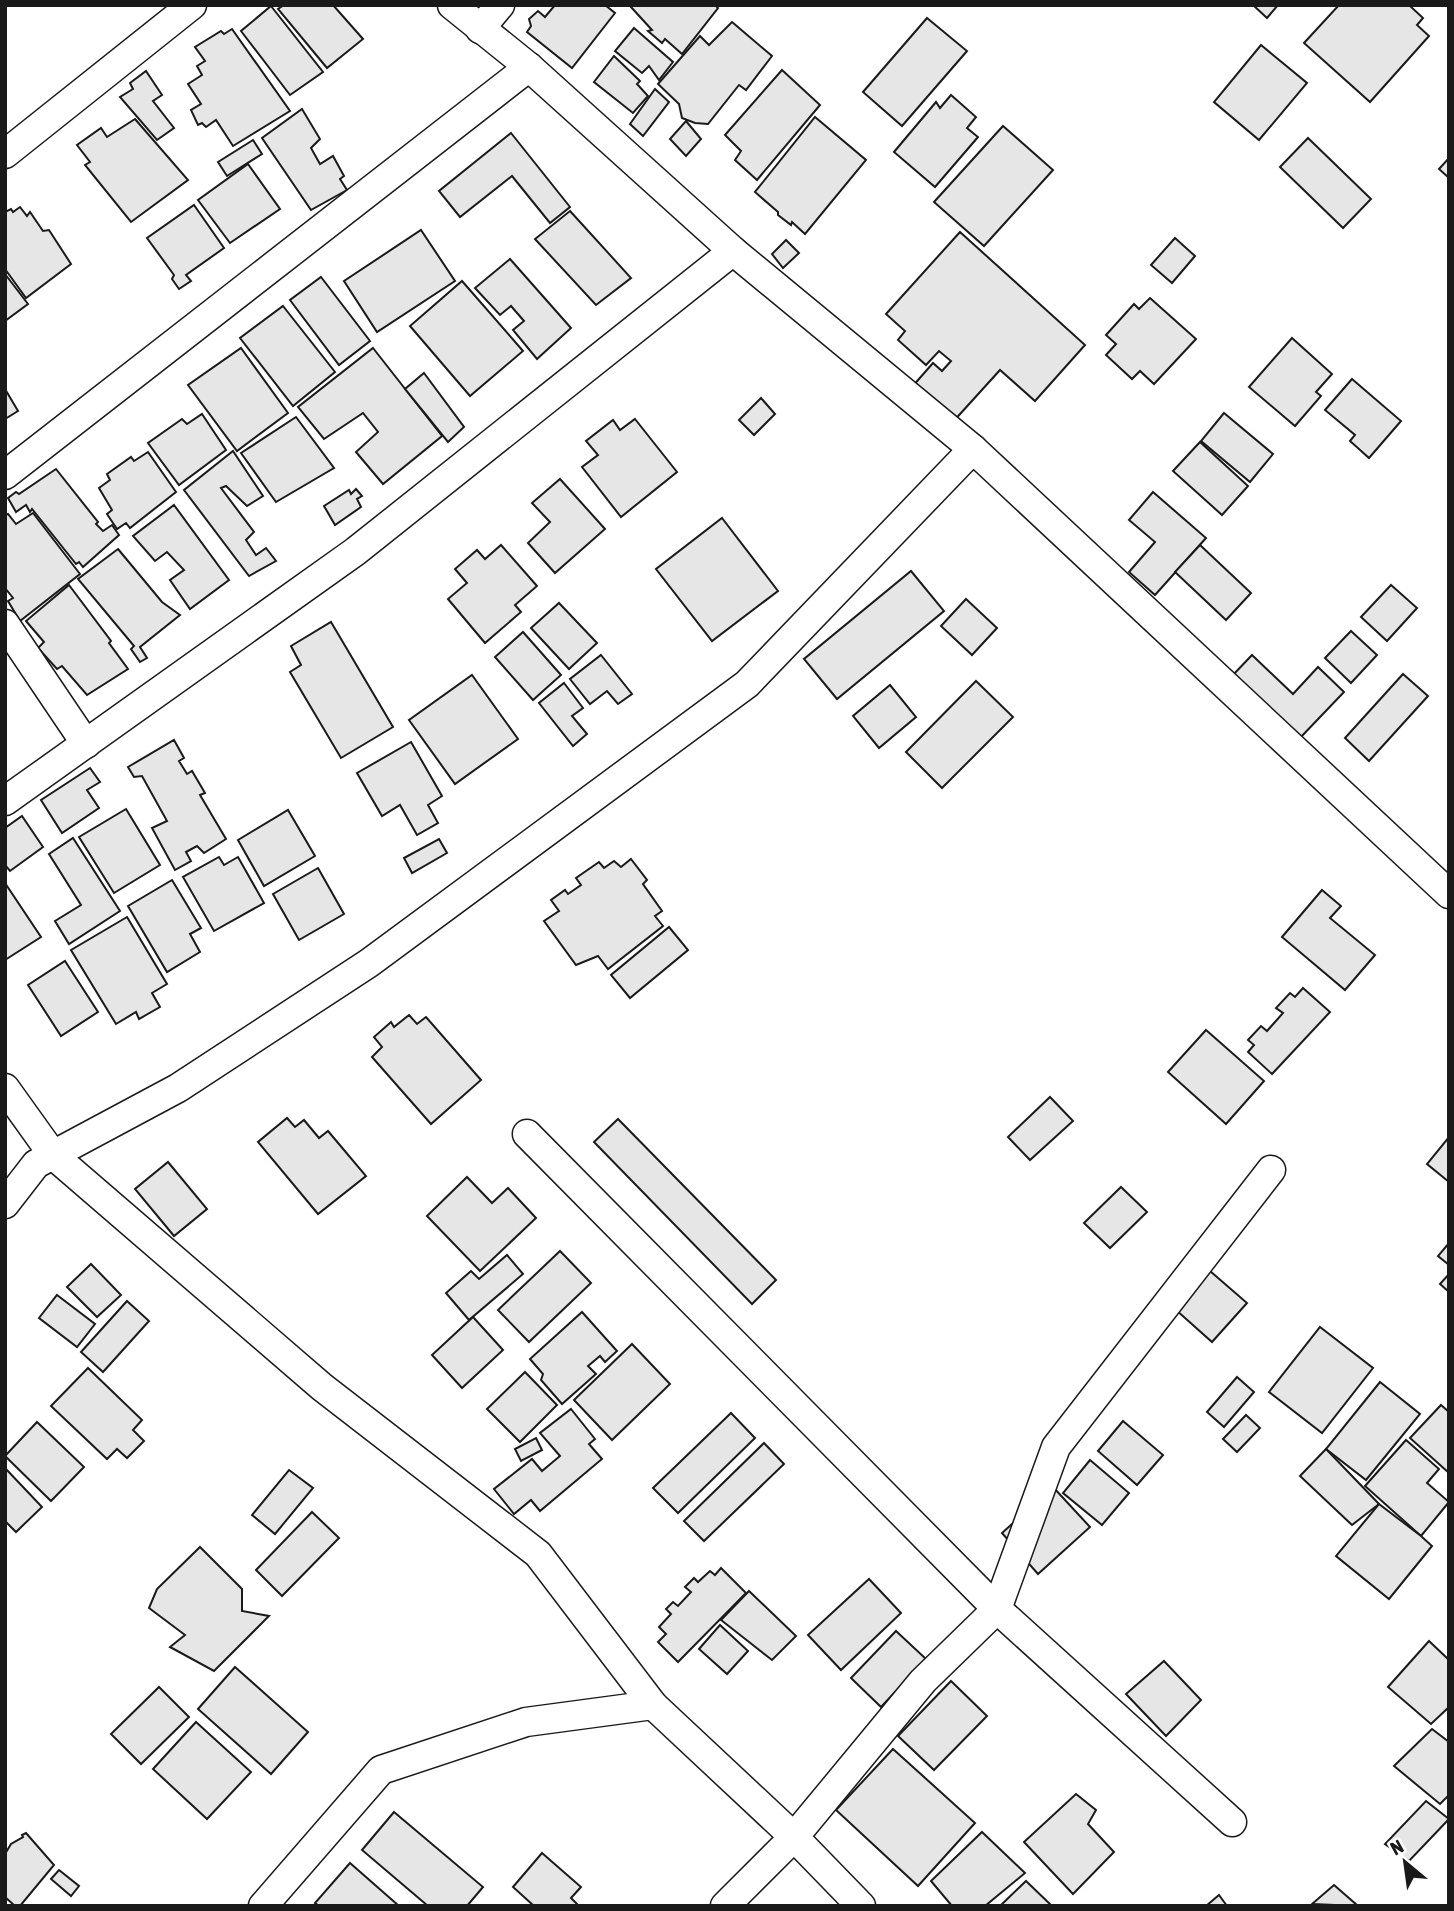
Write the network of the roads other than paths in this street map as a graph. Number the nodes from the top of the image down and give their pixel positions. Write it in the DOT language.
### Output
graph roads {
  1 [pos="192,5"];
  2 [pos="452,5"];
  3 [pos="500,5"];
  4 [pos="480,29"];
  5 [pos="529,67"];
  6 [pos="5,154"];
  7 [pos="733,251"];
  8 [pos="973,449"];
  9 [pos="5,475"];
  10 [pos="5,624"];
  11 [pos="86,744"];
  12 [pos="5,801"];
  13 [pos="1449,894"];
  14 [pos="5,1088"];
  15 [pos="527,1134"];
  16 [pos="53,1155"];
  17 [pos="1271,1170"];
  18 [pos="5,1204"];
  19 [pos="997,1609"];
  20 [pos="653,1705"];
  21 [pos="1232,1822"];
  22 [pos="794,1837"];
  23 [pos="262,1906"];
  24 [pos="725,1906"];
  25 [pos="860,1906"];
  1 -- 6 [label="street"];
  2 -- 4 [label="street"];
  3 -- 4 [label="street"];
  4 -- 5 [label="street"];
  5 -- 7 [label="street"];
  5 -- 9 [label="street"];
  7 -- 8 [label="street"];
  7 -- 11 [label="street"];
  8 -- 13 [label="street"];
  8 -- 16 [label="street"];
  10 -- 11 [label="street"];
  11 -- 12 [label="street"];
  14 -- 16 [label="street"];
  15 -- 19 [label="street"];
  16 -- 18 [label="street"];
  16 -- 20 [label="street"];
  17 -- 19 [label="street"];
  19 -- 21 [label="street"];
  19 -- 22 [label="street"];
  20 -- 22 [label="street"];
  20 -- 23 [label="street"];
  22 -- 24 [label="street"];
  22 -- 25 [label="street"];
}
